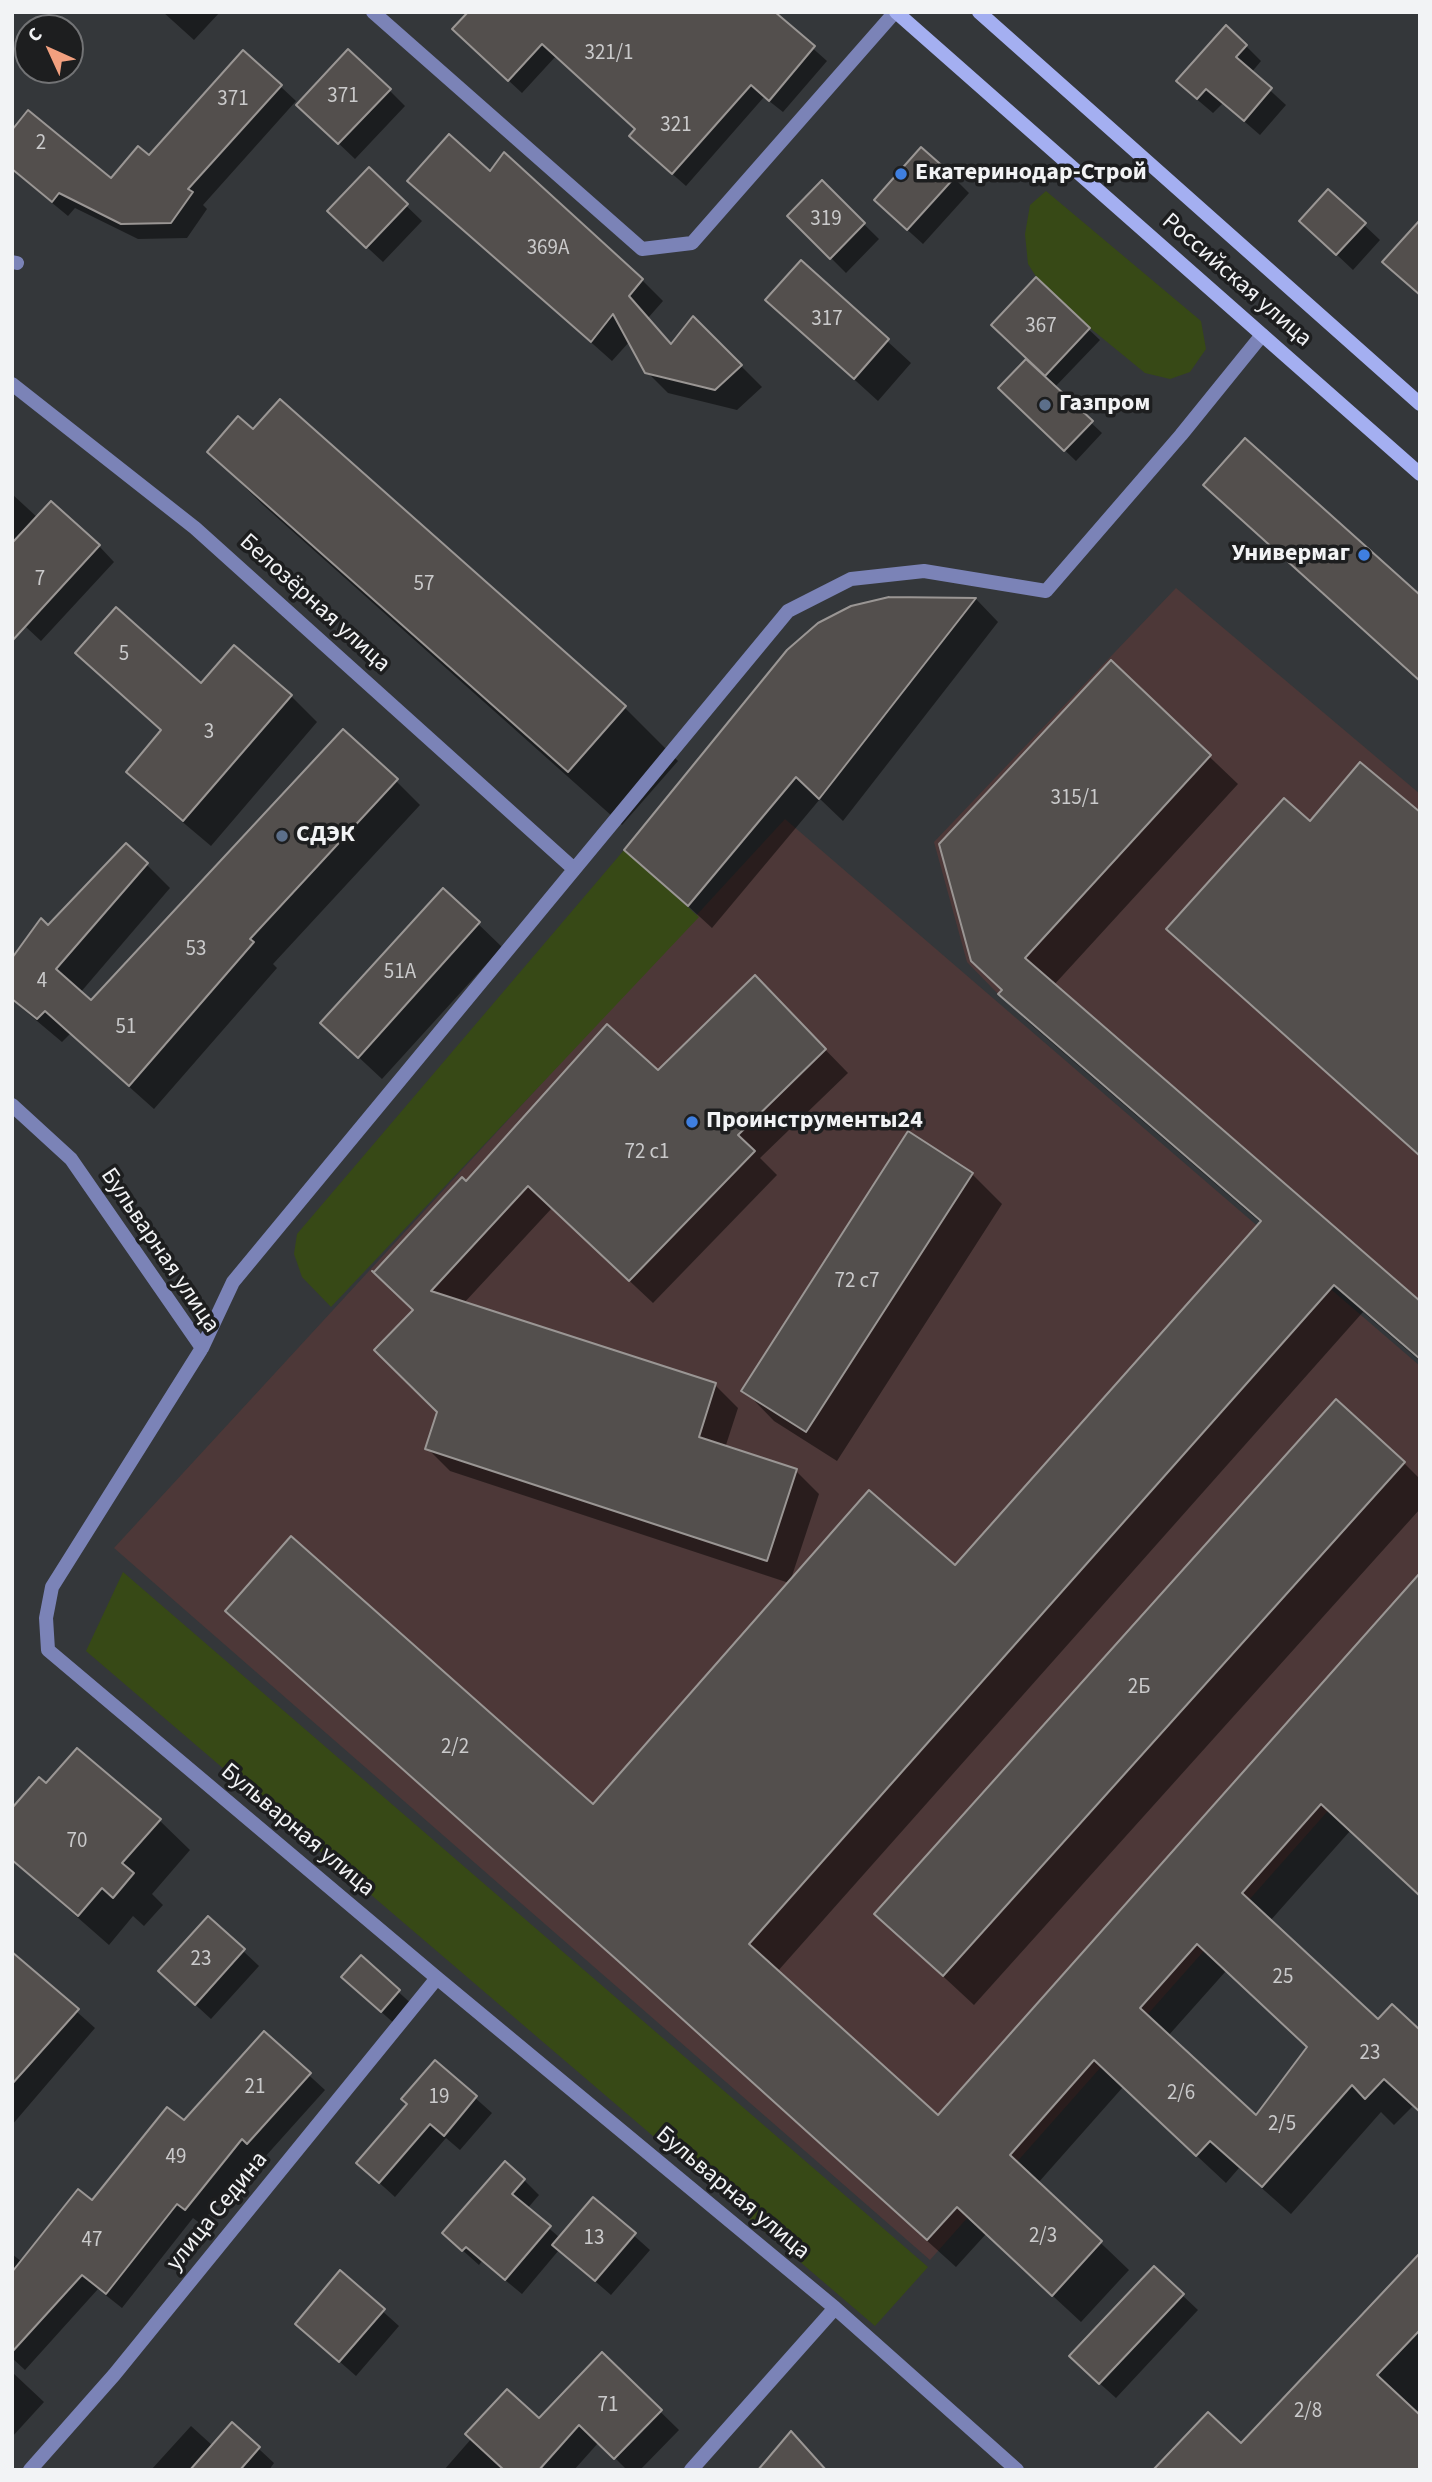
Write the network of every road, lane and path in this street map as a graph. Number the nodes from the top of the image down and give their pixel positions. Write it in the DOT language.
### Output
graph roads {
  1 [pos="373,12"];
  2 [pos="895,12"];
  3 [pos="979,12"];
  4 [pos="1262,334"];
  5 [pos="12,384"];
  6 [pos="1420,404"];
  7 [pos="1420,474"];
  8 [pos="574,869"];
  9 [pos="12,1105"];
  10 [pos="202,1348"];
  11 [pos="436,1978"];
  12 [pos="835,2308"];
  13 [pos="30,2470"];
  14 [pos="691,2470"];
  15 [pos="1017,2470"];
  1 -- 2 [label="street"];
  2 -- 4 [label="main road, Российская улица"];
  3 -- 6 [label="main road, Российская улица"];
  4 -- 7 [label="main road, Российская улица"];
  4 -- 8 [label="street"];
  5 -- 8 [label="street, Белозёрная улица"];
  8 -- 10 [label="street"];
  9 -- 10 [label="street, Бульварная улица"];
  10 -- 11 [label="street, Бульварная улица"];
  11 -- 12 [label="street, Бульварная улица"];
  11 -- 13 [label="street, улица Седина"];
  12 -- 14 [label="street"];
  12 -- 15 [label="street, Бульварная улица"];
}
